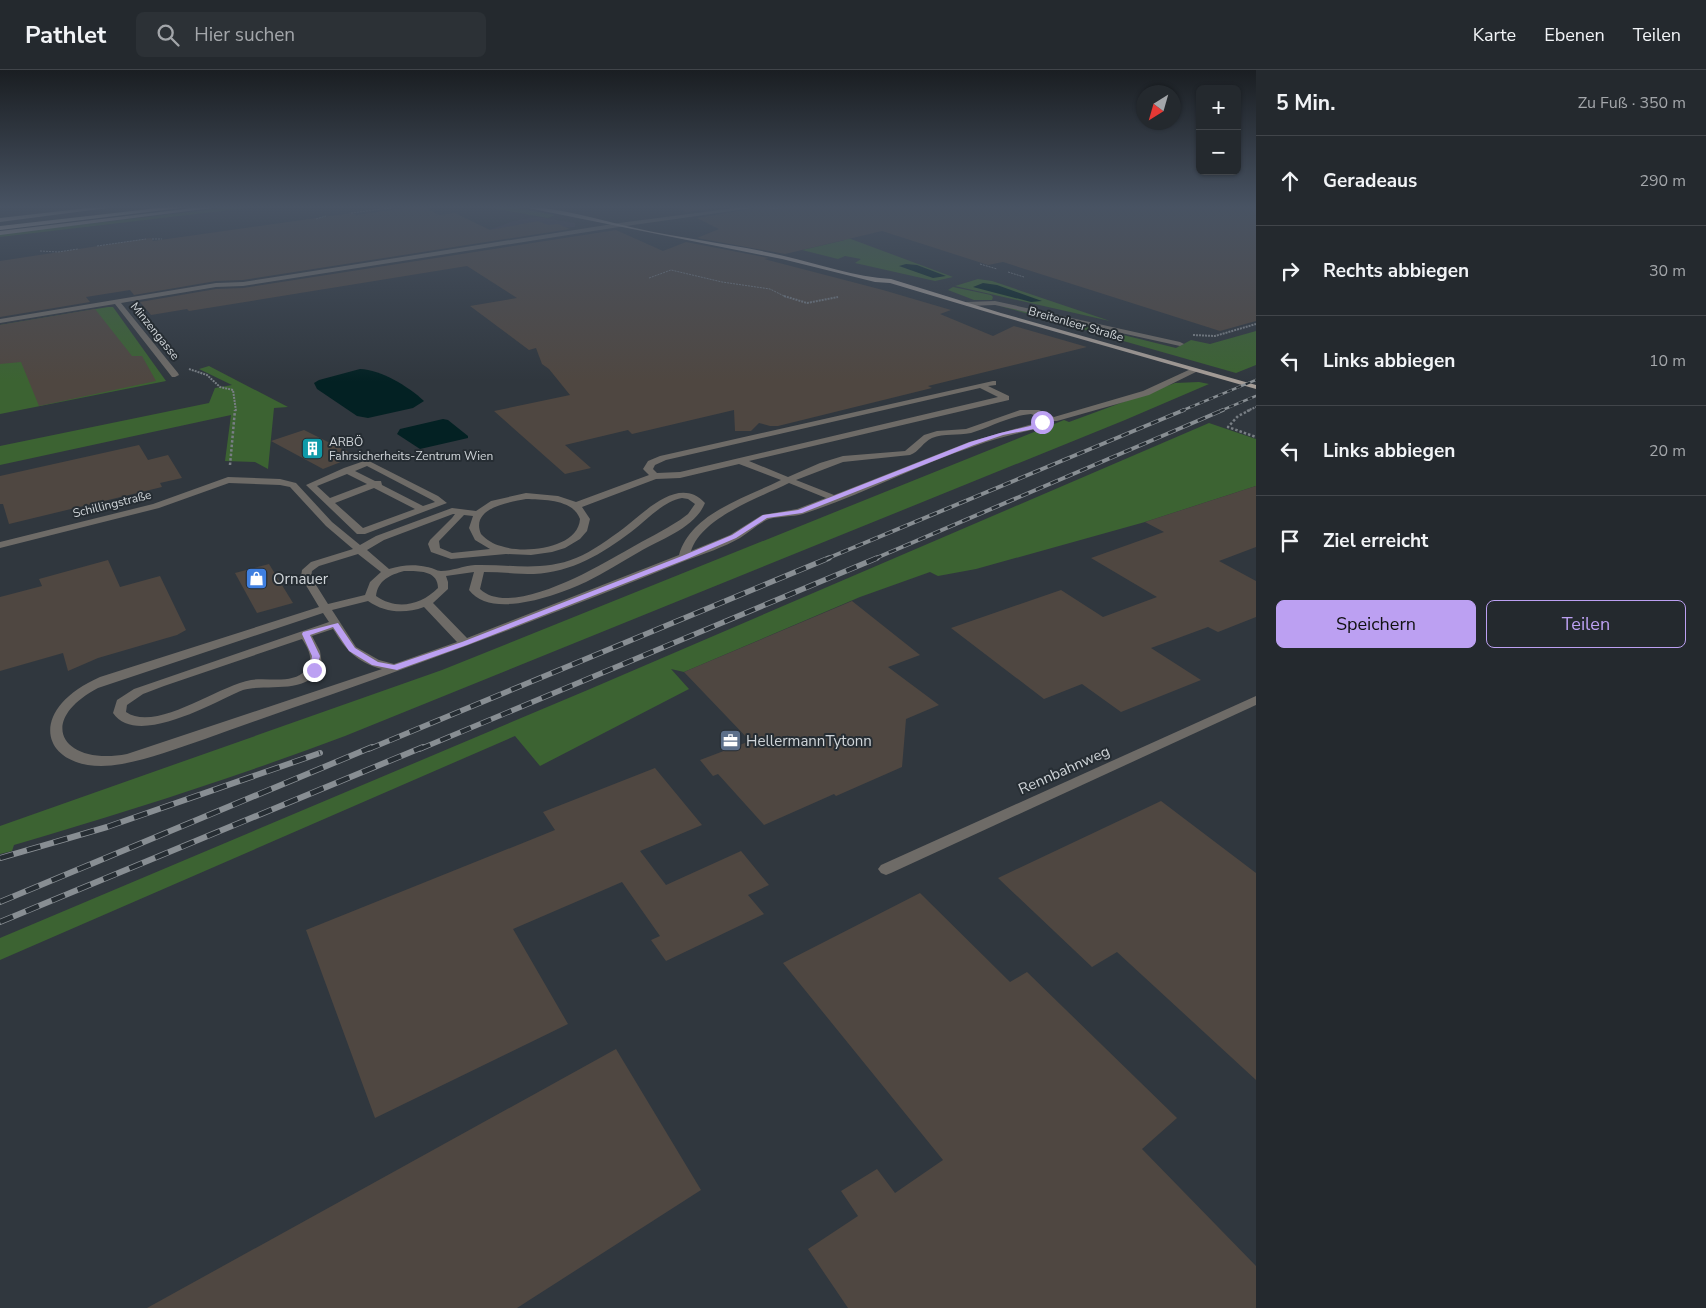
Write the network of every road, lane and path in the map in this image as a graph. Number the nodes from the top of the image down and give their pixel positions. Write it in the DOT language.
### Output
graph roads {
  1 [pos="360,265"];
  2 [pos="813,265"];
  3 [pos="839,265"];
  4 [pos="983,265"];
  5 [pos="997,269"];
  6 [pos="1008,272"];
  7 [pos="1024,277"];
  8 [pos="650,278"];
  9 [pos="891,281"];
  10 [pos="838,297"];
  11 [pos="117,302"];
  12 [pos="967,304"];
  13 [pos="0,321"];
  14 [pos="1256,324"];
  15 [pos="1192,335"];
  16 [pos="1180,344"];
  17 [pos="170,368"];
  18 [pos="1196,370"];
  19 [pos="175,375"];
  20 [pos="993,383"];
  21 [pos="981,386"];
  22 [pos="1256,387"];
  23 [pos="1006,398"];
  24 [pos="1256,408"];
  25 [pos="1031,411"];
  26 [pos="1046,418"];
  27 [pos="966,432"];
  28 [pos="1256,437"];
  29 [pos="984,440"];
  30 [pos="913,451"];
  31 [pos="932,459"];
  32 [pos="740,461"];
  33 [pos="347,470"];
  34 [pos="393,476"];
  35 [pos="655,476"];
  36 [pos="228,480"];
  37 [pos="788,480"];
  38 [pos="374,484"];
  39 [pos="834,498"];
  40 [pos="330,502"];
  41 [pos="575,506"];
  42 [pos="422,510"];
  43 [pos="461,512"];
  44 [pos="478,514"];
  45 [pos="370,530"];
  46 [pos="380,538"];
  47 [pos="0,545"];
  48 [pos="359,550"];
  49 [pos="508,551"];
  50 [pos="684,558"];
  51 [pos="608,565"];
  52 [pos="481,568"];
  53 [pos="388,573"];
  54 [pos="440,575"];
  55 [pos="631,578"];
  56 [pos="370,596"];
  57 [pos="426,603"];
  58 [pos="325,608"];
  59 [pos="335,624"];
  60 [pos="254,632"];
  61 [pos="306,634"];
  62 [pos="465,643"];
  63 [pos="262,648"];
  64 [pos="394,668"];
  65 [pos="1256,700"];
  66 [pos="886,869"];
  1 -- 11 [label="street"];
  2 -- 9 [label="main road, Breitenleer Straße"];
  3 -- 9 [label="main road, Breitenleer Straße"];
  4 -- 5 [label="path"];
  6 -- 7 [label="path"];
  8 -- 10 [label="path"];
  9 -- 12 [label="main road, Breitenleer Straße"];
  11 -- 13 [label="street"];
  11 -- 17 [label="street, Minzengasse"];
  12 -- 16 [label="street"];
  12 -- 18 [label="main road, Breitenleer Straße"];
  14 -- 15 [label="path"];
  17 -- 19 [label="street, Minzengasse"];
  17 -- 36 [label="path"];
  18 -- 22 [label="main road, Breitenleer Straße"];
  18 -- 26 [label="street"];
  20 -- 21 [label="street"];
  21 -- 23 [label="street"];
  21 -- 35 [label="street"];
  23 -- 25 [label="street"];
  23 -- 32 [label="street"];
  24 -- 28 [label="path"];
  25 -- 26 [label="street"];
  25 -- 27 [label="street"];
  26 -- 29 [label="street"];
  27 -- 29 [label="street"];
  27 -- 30 [label="street"];
  29 -- 31 [label="street"];
  30 -- 31 [label="street"];
  30 -- 37 [label="street"];
  31 -- 39 [label="street"];
  32 -- 35 [label="street"];
  32 -- 37 [label="street"];
  33 -- 34 [label="street"];
  33 -- 38 [label="street"];
  33 -- 40 [label="street"];
  34 -- 38 [label="street"];
  34 -- 42 [label="street"];
  35 -- 41 [label="street"];
  36 -- 47 [label="street, Schillingstraße"];
  36 -- 48 [label="street"];
  37 -- 39 [label="street"];
  37 -- 50 [label="street"];
  38 -- 40 [label="street"];
  38 -- 42 [label="street"];
  39 -- 50 [label="street"];
  40 -- 45 [label="street"];
  41 -- 44 [label="street"];
  41 -- 49 [label="street"];
  42 -- 45 [label="street"];
  43 -- 44 [label="street"];
  43 -- 46 [label="street"];
  43 -- 49 [label="street"];
  44 -- 49 [label="street"];
  45 -- 46 [label="street"];
  46 -- 48 [label="street"];
  48 -- 53 [label="street"];
  48 -- 58 [label="street"];
  50 -- 55 [label="street"];
  51 -- 52 [label="street"];
  51 -- 52 [label="street"];
  51 -- 55 [label="street"];
  52 -- 54 [label="street"];
  53 -- 54 [label="street"];
  53 -- 56 [label="street"];
  54 -- 57 [label="street"];
  55 -- 62 [label="street"];
  56 -- 57 [label="street"];
  56 -- 58 [label="street"];
  57 -- 62 [label="street"];
  58 -- 59 [label="street"];
  58 -- 60 [label="street"];
  59 -- 61 [label="street"];
  59 -- 64 [label="street"];
  60 -- 63 [label="street"];
  60 -- 64 [label="street"];
  61 -- 63 [label="street"];
  61 -- 63 [label="street"];
  62 -- 64 [label="street"];
  65 -- 66 [label="street, Rennbahnweg"];
}
